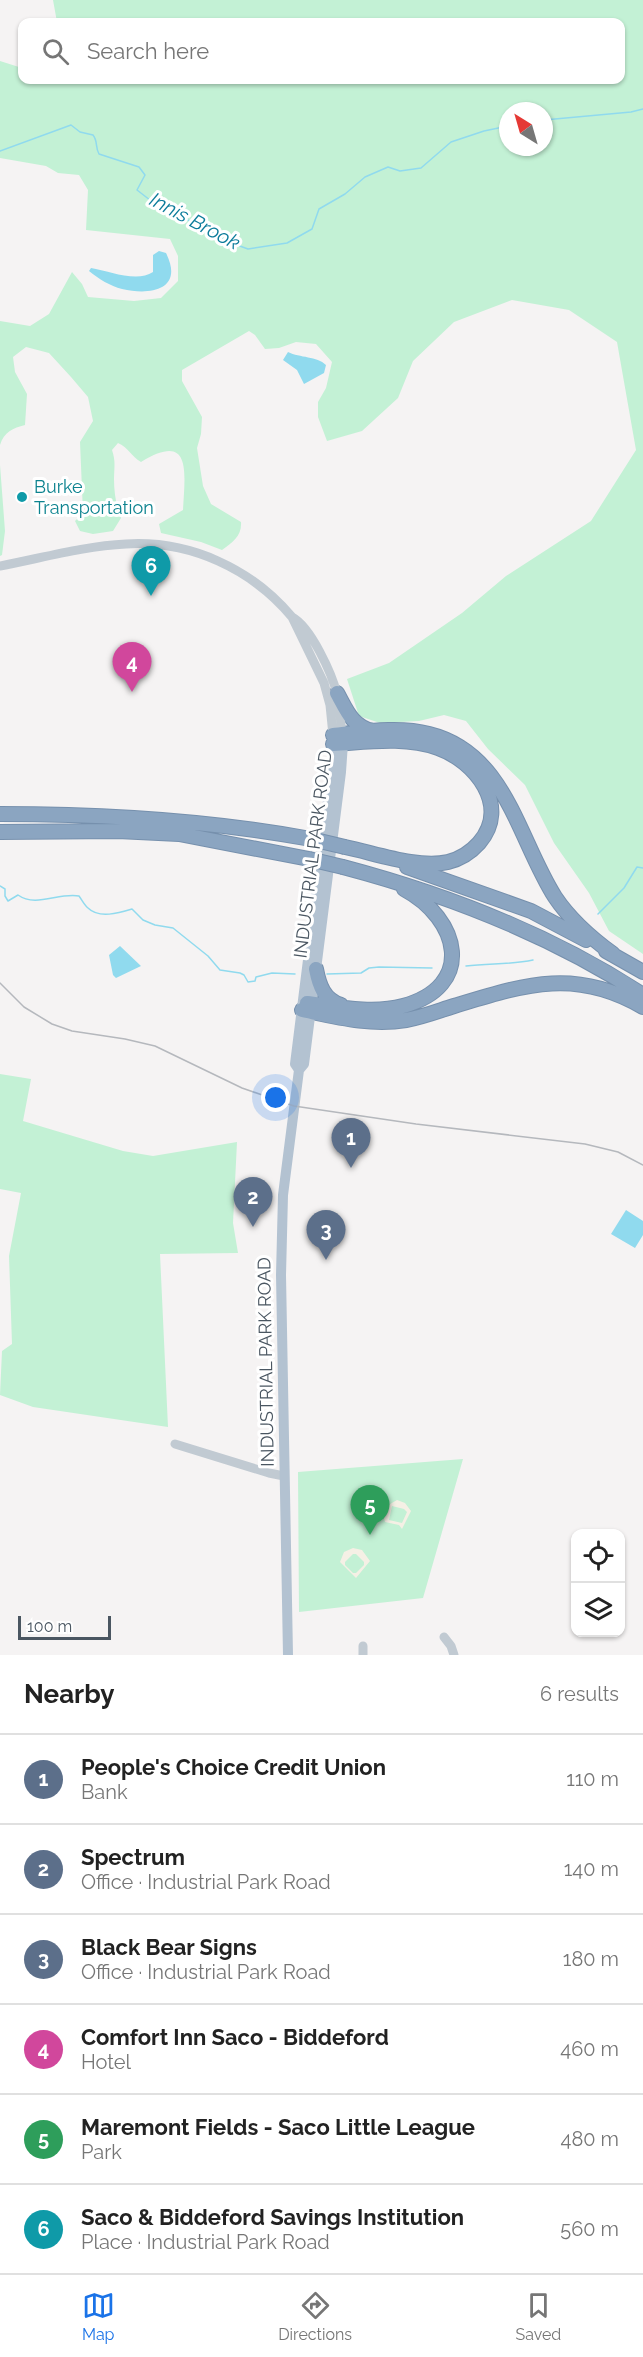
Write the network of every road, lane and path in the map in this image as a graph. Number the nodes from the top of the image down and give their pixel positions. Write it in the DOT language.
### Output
graph roads {
  1 [pos="0,566"];
  2 [pos="292,617"];
  3 [pos="337,693"];
  4 [pos="381,732"];
  5 [pos="338,739"];
  6 [pos="0,814"];
  7 [pos="0,832"];
  8 [pos="345,847"];
  9 [pos="384,878"];
  10 [pos="613,954"];
  11 [pos="316,969"];
  12 [pos="643,972"];
  13 [pos="643,995"];
  14 [pos="308,1007"];
  15 [pos="643,1007"];
  16 [pos="352,1008"];
  17 [pos="175,1444"];
  18 [pos="284,1476"];
  19 [pos="444,1637"];
  20 [pos="288,1655"];
  21 [pos="454,1655"];
  1 -- 2 [label="street, INDUSTRIAL PARK ROAD"];
  2 -- 3 [label="street, INDUSTRIAL PARK ROAD"];
  2 -- 5 [label="street, INDUSTRIAL PARK ROAD"];
  3 -- 4 [label="highway"];
  3 -- 5 [label="street, INDUSTRIAL PARK ROAD"];
  4 -- 5 [label="highway"];
  4 -- 10 [label="highway"];
  5 -- 8 [label="highway"];
  5 -- 11 [label="main road, INDUSTRIAL PARK ROAD"];
  5 -- 14 [label="main road, INDUSTRIAL PARK ROAD"];
  6 -- 8 [label="highway, bridge"];
  7 -- 9 [label="highway, bridge"];
  8 -- 10 [label="highway"];
  9 -- 13 [label="highway"];
  9 -- 16 [label="highway"];
  10 -- 12 [label="highway"];
  11 -- 14 [label="main road, INDUSTRIAL PARK ROAD"];
  11 -- 16 [label="highway"];
  14 -- 15 [label="highway"];
  14 -- 16 [label="highway"];
  14 -- 18 [label="main road, INDUSTRIAL PARK ROAD"];
  17 -- 18 [label="street"];
  18 -- 20 [label="main road, INDUSTRIAL PARK ROAD"];
  19 -- 21 [label="street"];
}
